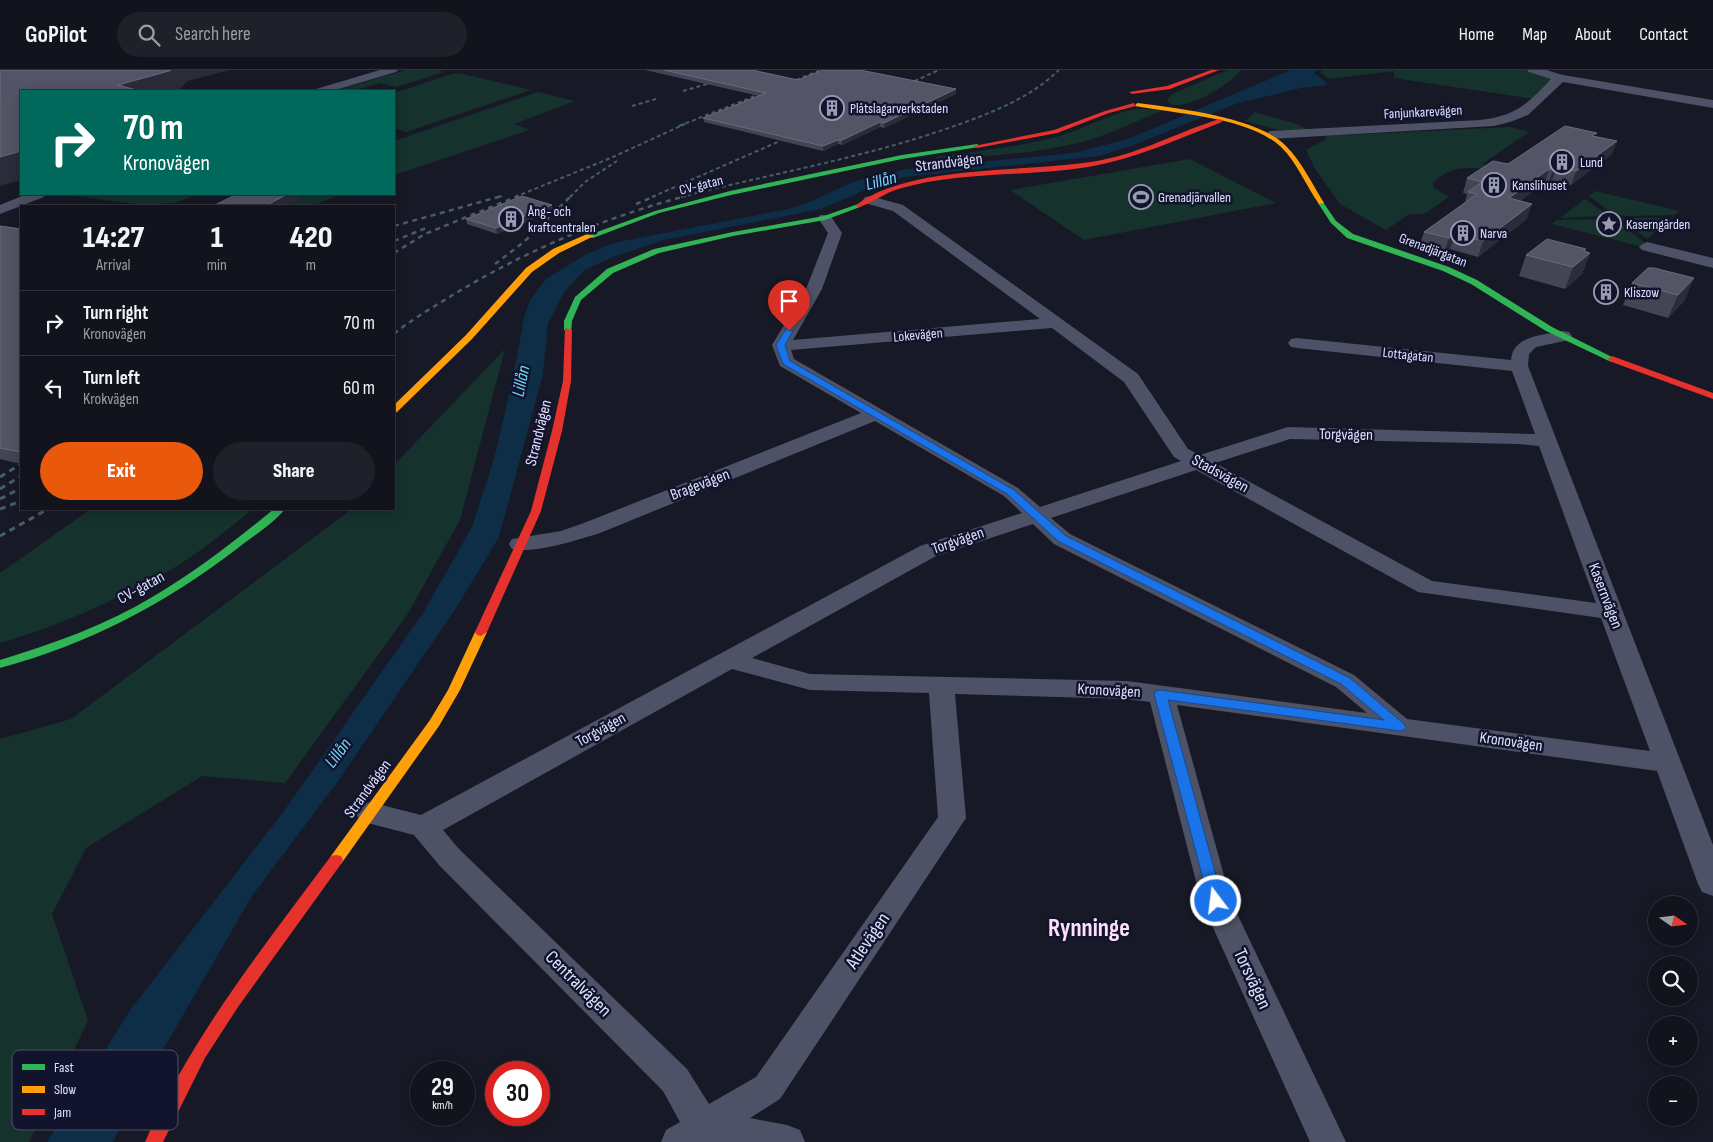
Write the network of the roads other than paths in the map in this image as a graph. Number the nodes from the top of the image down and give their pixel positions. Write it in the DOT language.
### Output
graph roads {
  1 [pos="392,70"];
  2 [pos="1216,70"];
  3 [pos="1533,70"];
  4 [pos="1562,78"];
  5 [pos="1168,88"];
  6 [pos="323,90"];
  7 [pos="1120,92"];
  8 [pos="1132,92"];
  9 [pos="1152,100"];
  10 [pos="1708,103"];
  11 [pos="1135,105"];
  12 [pos="1170,109"];
  13 [pos="1713,114"];
  14 [pos="1083,121"];
  15 [pos="1220,121"];
  16 [pos="1270,135"];
  17 [pos="37,195"];
  18 [pos="870,200"];
  19 [pos="0,210"];
  20 [pos="825,218"];
  21 [pos="1647,247"];
  22 [pos="1713,264"];
  23 [pos="1056,323"];
  24 [pos="1563,336"];
  25 [pos="1297,343"];
  26 [pos="781,345"];
  27 [pos="1519,366"];
  28 [pos="1713,396"];
  29 [pos="395,409"];
  30 [pos="876,414"];
  31 [pos="1547,441"];
  32 [pos="1198,462"];
  33 [pos="279,510"];
  34 [pos="1036,515"];
  35 [pos="520,544"];
  36 [pos="1611,612"];
  37 [pos="728,660"];
  38 [pos="0,664"];
  39 [pos="941,685"];
  40 [pos="1160,694"];
  41 [pos="1400,727"];
  42 [pos="1668,763"];
  43 [pos="370,814"];
  44 [pos="424,827"];
  45 [pos="1713,884"];
  46 [pos="178,1095"];
  47 [pos="160,1130"];
  48 [pos="696,1137"];
  49 [pos="154,1142"];
  50 [pos="787,1142"];
  51 [pos="1328,1142"];
  1 -- 6 [label="street"];
  2 -- 5 [label="street"];
  3 -- 4 [label="street"];
  4 -- 10 [label="street"];
  4 -- 16 [label="street, Fanjunkarevägen"];
  5 -- 8 [label="street"];
  5 -- 9 [label="street"];
  7 -- 8 [label="street"];
  8 -- 9 [label="street"];
  9 -- 11 [label="street, CV-gatan"];
  9 -- 12 [label="street"];
  10 -- 13 [label="street"];
  11 -- 12 [label="street"];
  11 -- 14 [label="street, CV-gatan"];
  11 -- 14 [label="street, CV-gatan"];
  12 -- 15 [label="street"];
  14 -- 29 [label="street, CV-gatan"];
  15 -- 16 [label="street"];
  15 -- 18 [label="street, Strandvägen"];
  16 -- 24 [label="street, Grenadjärgatan"];
  17 -- 19 [label="street"];
  18 -- 20 [label="street, Strandvägen"];
  18 -- 23 [label="street, Stadsvägen"];
  20 -- 26 [label="street"];
  20 -- 35 [label="street, Strandvägen"];
  21 -- 22 [label="street"];
  23 -- 26 [label="street, Lokevägen"];
  23 -- 32 [label="street, Stadsvägen"];
  24 -- 27 [label="street"];
  24 -- 28 [label="street, Grenadjärgatan"];
  25 -- 27 [label="street, Lottagatan"];
  26 -- 30 [label="street"];
  27 -- 31 [label="street, Kasernvägen"];
  30 -- 34 [label="street"];
  30 -- 35 [label="street, Bragevägen"];
  31 -- 32 [label="street, Torgvägen"];
  31 -- 36 [label="street, Kasernvägen"];
  32 -- 34 [label="street, Torgvägen"];
  32 -- 36 [label="street, Stadsvägen"];
  33 -- 38 [label="street, CV-gatan"];
  34 -- 37 [label="street, Torgvägen"];
  34 -- 41 [label="street"];
  35 -- 43 [label="street, Strandvägen"];
  36 -- 42 [label="street, Kasernvägen"];
  37 -- 39 [label="street, Kronovägen"];
  37 -- 44 [label="street, Torgvägen"];
  39 -- 40 [label="street, Kronovägen"];
  39 -- 48 [label="street, Atlevägen"];
  40 -- 41 [label="street, Kronovägen"];
  40 -- 51 [label="street, Torsvägen"];
  41 -- 42 [label="street, Kronovägen"];
  42 -- 45 [label="street, Kasernvägen"];
  43 -- 44 [label="street"];
  43 -- 46 [label="street, Strandvägen"];
  44 -- 48 [label="street, Centralvägen"];
  47 -- 49 [label="street, Strandvägen"];
  48 -- 50 [label="street"];
}
